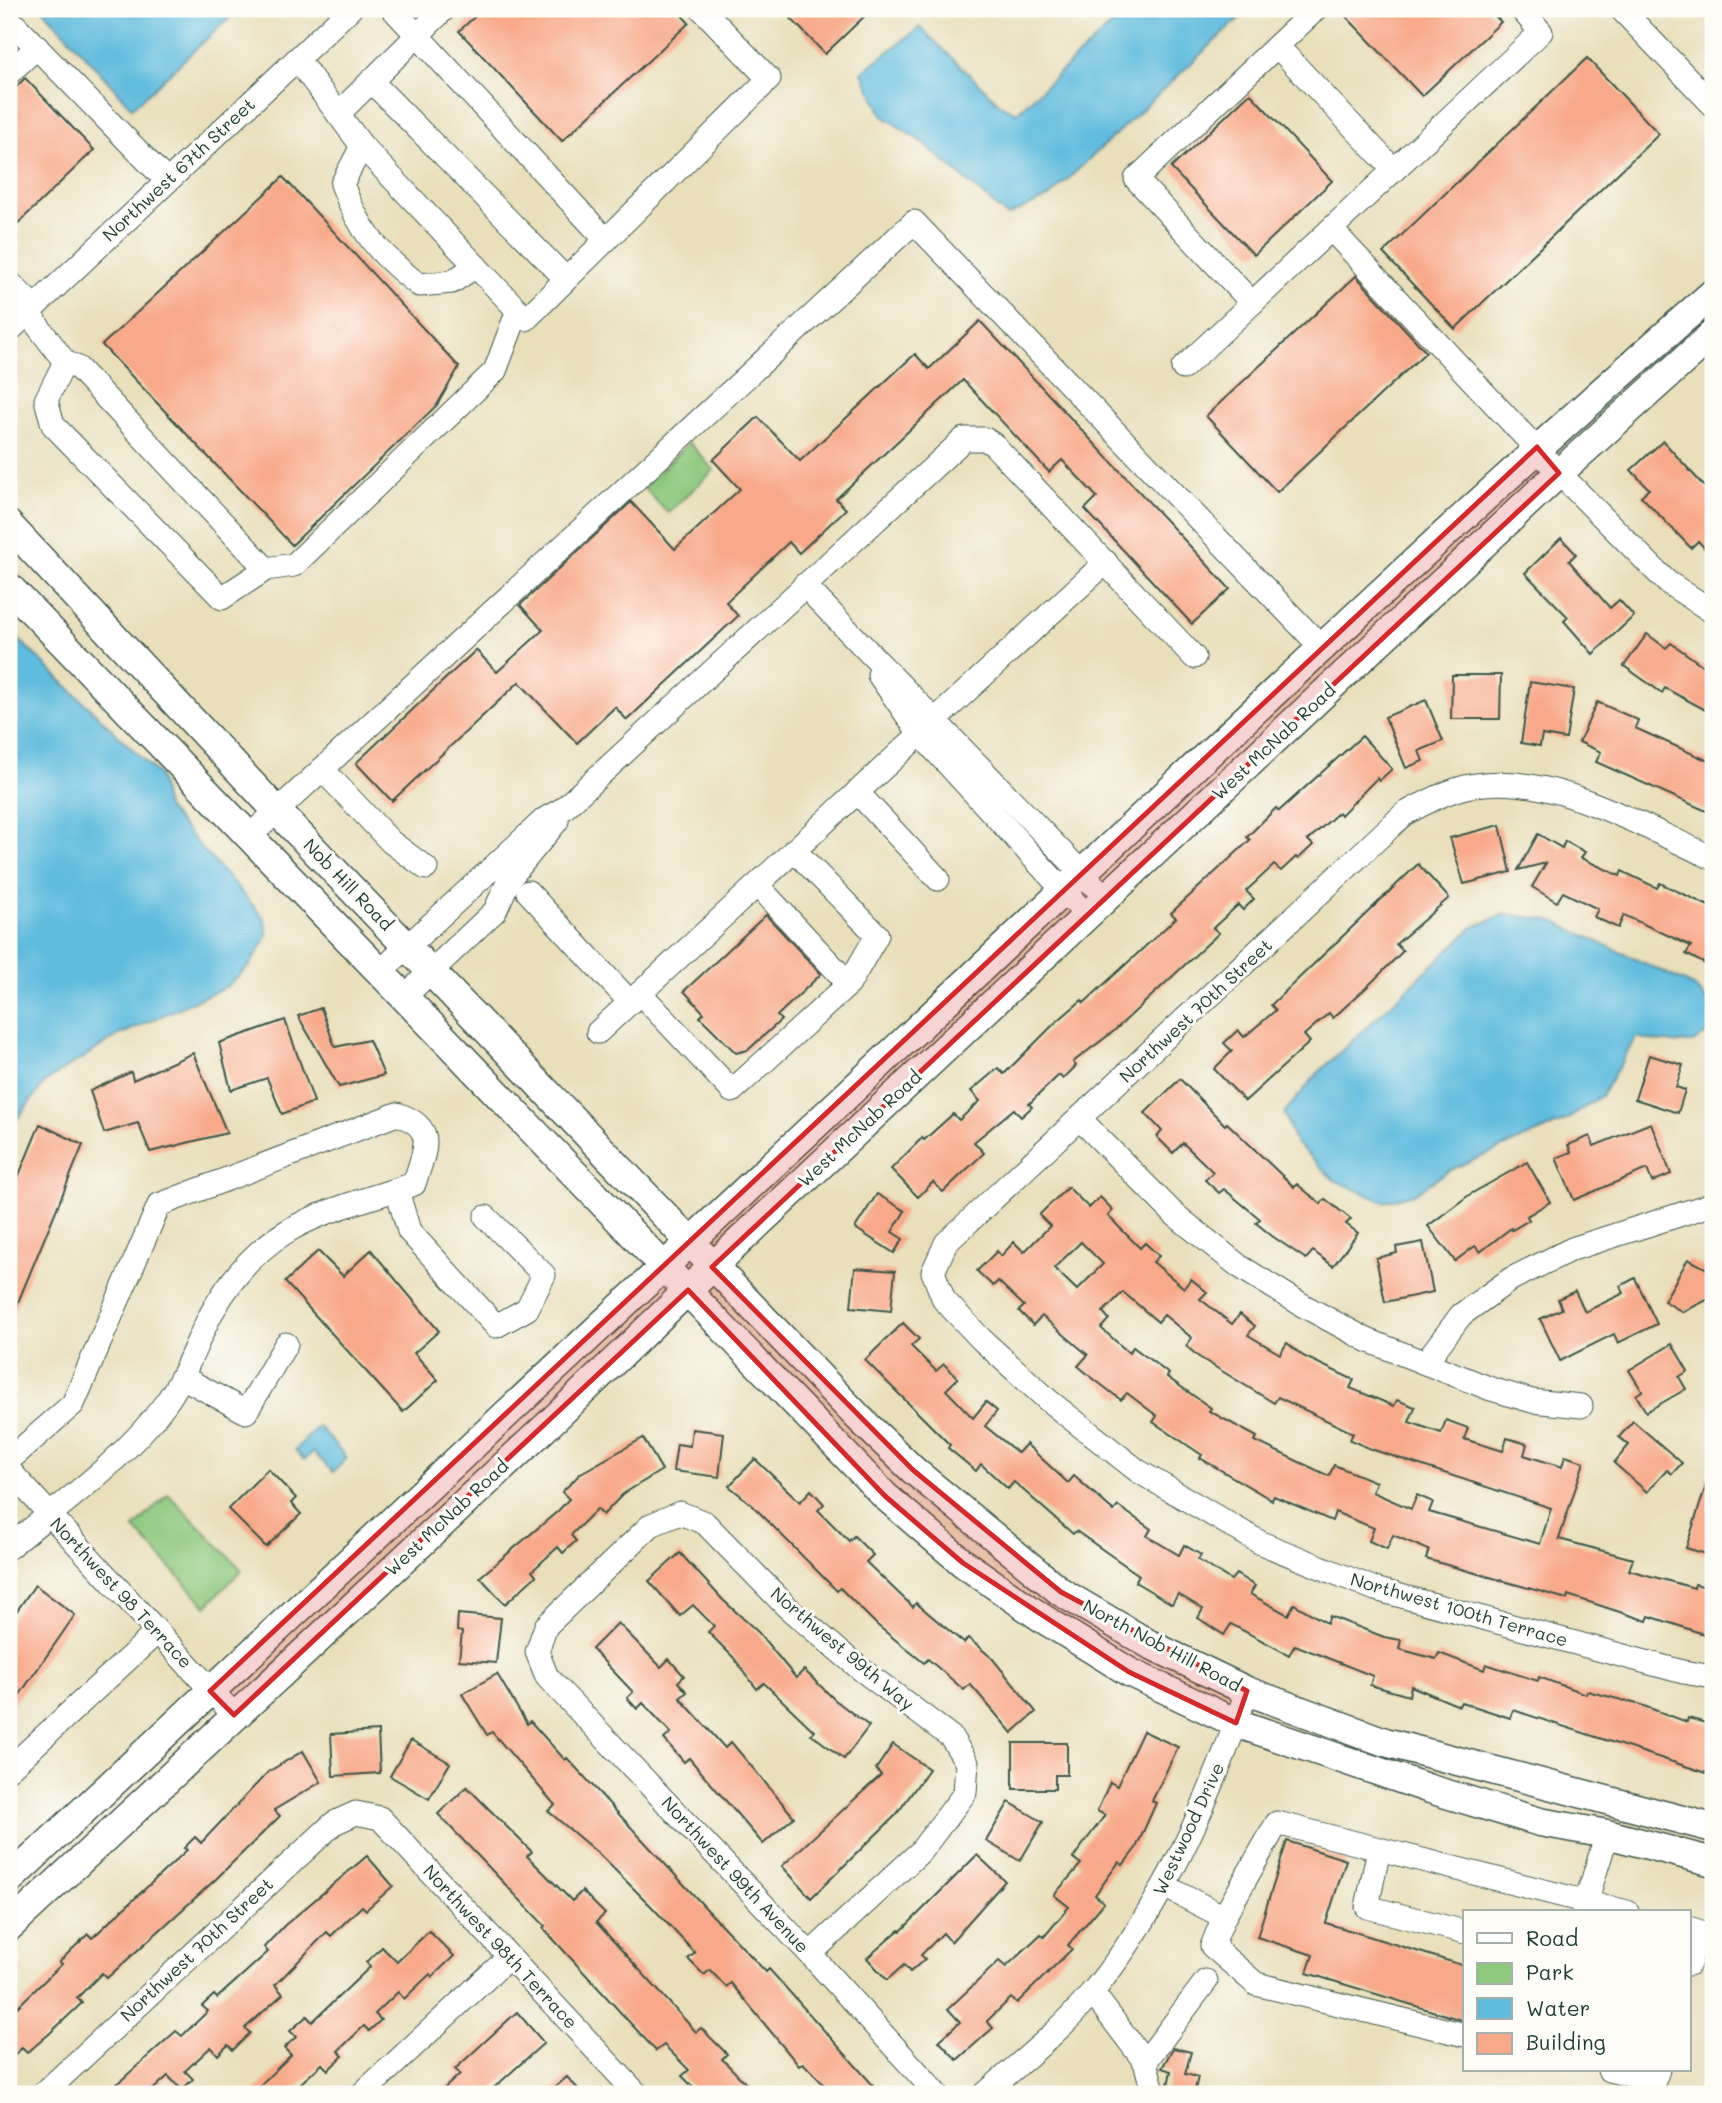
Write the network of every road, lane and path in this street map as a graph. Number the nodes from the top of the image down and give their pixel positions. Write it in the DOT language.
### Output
graph roads {
  1 [pos="350,9"];
  2 [pos="393,9"];
  3 [pos="444,9"];
  4 [pos="702,9"];
  5 [pos="1316,9"];
  6 [pos="1521,9"];
  7 [pos="1621,9"];
  8 [pos="9,19"];
  9 [pos="416,35"];
  10 [pos="1277,46"];
  11 [pos="37,47"];
  12 [pos="296,59"];
  13 [pos="9,74"];
  14 [pos="371,81"];
  15 [pos="1713,105"];
  16 [pos="338,114"];
  17 [pos="362,146"];
  18 [pos="1394,170"];
  19 [pos="167,181"];
  20 [pos="1332,229"];
  21 [pos="606,240"];
  22 [pos="476,266"];
  23 [pos="566,279"];
  24 [pos="9,282"];
  25 [pos="1713,293"];
  26 [pos="1252,303"];
  27 [pos="31,310"];
  28 [pos="518,310"];
  29 [pos="9,331"];
  30 [pos="1713,334"];
  31 [pos="65,362"];
  32 [pos="1183,368"];
  33 [pos="1537,447"];
  34 [pos="1559,473"];
  35 [pos="9,524"];
  36 [pos="1106,562"];
  37 [pos="266,569"];
  38 [pos="804,585"];
  39 [pos="9,587"];
  40 [pos="1713,612"];
  41 [pos="1322,648"];
  42 [pos="1194,657"];
  43 [pos="928,727"];
  44 [pos="322,769"];
  45 [pos="857,792"];
  46 [pos="563,809"];
  47 [pos="277,811"];
  48 [pos="251,835"];
  49 [pos="794,850"];
  50 [pos="1713,858"];
  51 [pos="426,869"];
  52 [pos="938,879"];
  53 [pos="761,881"];
  54 [pos="1072,881"];
  55 [pos="528,892"];
  56 [pos="1096,907"];
  57 [pos="408,946"];
  58 [pos="381,971"];
  59 [pos="433,971"];
  60 [pos="852,978"];
  61 [pos="405,996"];
  62 [pos="635,997"];
  63 [pos="598,1032"];
  64 [pos="1080,1120"];
  65 [pos="405,1187"];
  66 [pos="1713,1205"];
  67 [pos="486,1216"];
  68 [pos="690,1243"];
  69 [pos="664,1267"];
  70 [pos="712,1267"];
  71 [pos="933,1272"];
  72 [pos="688,1290"];
  73 [pos="286,1344"];
  74 [pos="1425,1363"];
  75 [pos="182,1377"];
  76 [pos="1581,1405"];
  77 [pos="9,1460"];
  78 [pos="9,1470"];
  79 [pos="680,1513"];
  80 [pos="48,1515"];
  81 [pos="9,1547"];
  82 [pos="158,1632"];
  83 [pos="1713,1677"];
  84 [pos="210,1690"];
  85 [pos="1247,1691"];
  86 [pos="234,1715"];
  87 [pos="1237,1723"];
  88 [pos="9,1769"];
  89 [pos="356,1813"];
  90 [pos="1713,1828"];
  91 [pos="1607,1834"];
  92 [pos="1379,1849"];
  93 [pos="1713,1862"];
  94 [pos="9,1880"];
  95 [pos="1166,1886"];
  96 [pos="1585,1907"];
  97 [pos="1610,1910"];
  98 [pos="1224,1917"];
  99 [pos="9,1927"];
  100 [pos="1690,1928"];
  101 [pos="1463,1931"];
  102 [pos="810,1954"];
  103 [pos="509,1957"];
  104 [pos="1690,1961"];
  105 [pos="1206,1981"];
  106 [pos="1091,1992"];
  107 [pos="1463,2035"];
  108 [pos="1145,2062"];
  109 [pos="1617,2072"];
  110 [pos="1657,2072"];
  111 [pos="43,2094"];
  112 [pos="362,2094"];
  113 [pos="637,2094"];
  114 [pos="937,2094"];
  115 [pos="985,2094"];
  116 [pos="1154,2094"];
  1 -- 12 [label="street, Northwest 67th Street"];
  2 -- 9 [label="street"];
  3 -- 9 [label="street"];
  4 -- 21 [label="street"];
  5 -- 10 [label="street"];
  6 -- 18 [label="street"];
  7 -- 15 [label="street"];
  8 -- 11 [label="street"];
  9 -- 14 [label="street"];
  9 -- 21 [label="street"];
  10 -- 18 [label="street"];
  10 -- 26 [label="street"];
  11 -- 13 [label="street"];
  11 -- 19 [label="street"];
  12 -- 16 [label="street"];
  12 -- 19 [label="street, Northwest 67th Street"];
  14 -- 16 [label="street"];
  14 -- 23 [label="street"];
  16 -- 17 [label="street"];
  17 -- 22 [label="street"];
  17 -- 22 [label="street"];
  18 -- 20 [label="street"];
  19 -- 27 [label="street, Northwest 67th Street"];
  20 -- 26 [label="street"];
  20 -- 33 [label="street"];
  21 -- 23 [label="street"];
  22 -- 28 [label="street"];
  23 -- 28 [label="street"];
  24 -- 27 [label="street"];
  25 -- 33 [label="main road, West McNab Road"];
  26 -- 32 [label="street"];
  27 -- 29 [label="street, Northwest 67th Street"];
  27 -- 31 [label="street"];
  28 -- 37 [label="street"];
  30 -- 34 [label="main road, West McNab Road"];
  31 -- 37 [label="street"];
  31 -- 37 [label="street"];
  33 -- 34 [label="street"];
  33 -- 41 [label="main road, West McNab Road"];
  34 -- 40 [label="street"];
  34 -- 56 [label="main road, West McNab Road"];
  35 -- 47 [label="main road, Nob Hill Road"];
  36 -- 38 [label="street"];
  36 -- 42 [label="street"];
  36 -- 43 [label="street"];
  38 -- 43 [label="street"];
  38 -- 46 [label="street"];
  39 -- 48 [label="main road, Nob Hill Road"];
  41 -- 44 [label="street"];
  41 -- 54 [label="main road, West McNab Road"];
  43 -- 45 [label="street"];
  43 -- 54 [label="street"];
  44 -- 47 [label="street"];
  44 -- 51 [label="street"];
  45 -- 49 [label="street"];
  45 -- 52 [label="street"];
  46 -- 57 [label="street"];
  46 -- 59 [label="street"];
  47 -- 48 [label="street"];
  47 -- 57 [label="main road, Nob Hill Road"];
  48 -- 58 [label="main road, Nob Hill Road"];
  49 -- 53 [label="street"];
  49 -- 60 [label="street"];
  50 -- 64 [label="street, Northwest 70th Street"];
  53 -- 60 [label="street"];
  53 -- 62 [label="street"];
  54 -- 56 [label="street"];
  54 -- 68 [label="main road, West McNab Road"];
  55 -- 62 [label="street"];
  56 -- 70 [label="main road, West McNab Road"];
  57 -- 58 [label="street"];
  57 -- 59 [label="main road, Nob Hill Road"];
  58 -- 61 [label="main road, Nob Hill Road"];
  59 -- 61 [label="street"];
  59 -- 68 [label="main road, Nob Hill Road"];
  60 -- 62 [label="street"];
  61 -- 69 [label="main road, Nob Hill Road"];
  62 -- 63 [label="street"];
  64 -- 71 [label="street, Northwest 70th Street"];
  64 -- 74 [label="street"];
  65 -- 67 [label="street"];
  65 -- 75 [label="street"];
  65 -- 77 [label="street"];
  66 -- 74 [label="street"];
  68 -- 69 [label="main road, West McNab Road"];
  68 -- 70 [label="main road, North Nob Hill Road"];
  69 -- 72 [label="main road, North Nob Hill Road"];
  69 -- 84 [label="main road, West McNab Road"];
  70 -- 72 [label="main road, West McNab Road"];
  70 -- 85 [label="main road, North Nob Hill Road"];
  71 -- 83 [label="street, Northwest 100th Terrace"];
  72 -- 86 [label="main road, West McNab Road"];
  72 -- 87 [label="main road, North Nob Hill Road"];
  73 -- 75 [label="street"];
  74 -- 76 [label="street"];
  75 -- 80 [label="street"];
  78 -- 80 [label="street, Northwest 98 Terrace"];
  79 -- 102 [label="street, Northwest 99th Avenue"];
  79 -- 102 [label="street, Northwest 99th Way"];
  80 -- 81 [label="street"];
  80 -- 82 [label="street, Northwest 98 Terrace"];
  82 -- 84 [label="street, Northwest 98 Terrace"];
  82 -- 88 [label="street"];
  84 -- 86 [label="street, Northwest 98 Terrace"];
  84 -- 94 [label="main road, West McNab Road"];
  85 -- 87 [label="street, Westwood Drive"];
  85 -- 90 [label="main road, North Nob Hill Road"];
  86 -- 99 [label="main road, West McNab Road"];
  87 -- 91 [label="main road, North Nob Hill Road"];
  87 -- 95 [label="street, Westwood Drive"];
  89 -- 103 [label="street, Northwest 98th Terrace"];
  89 -- 111 [label="street, Northwest 70th Street"];
  91 -- 93 [label="main road, North Nob Hill Road"];
  91 -- 96 [label="street"];
  92 -- 96 [label="street"];
  92 -- 98 [label="street"];
  92 -- 101 [label="street"];
  95 -- 98 [label="street"];
  95 -- 106 [label="street, Westwood Drive"];
  96 -- 97 [label="street"];
  98 -- 107 [label="street"];
  100 -- 104 [label="street"];
  102 -- 114 [label="street, Northwest 99th Avenue"];
  103 -- 112 [label="street"];
  103 -- 113 [label="street, Northwest 98th Terrace"];
  105 -- 108 [label="street"];
  106 -- 108 [label="street"];
  106 -- 115 [label="street, Westwood Drive"];
  108 -- 116 [label="street"];
  109 -- 110 [label="street"];
}
